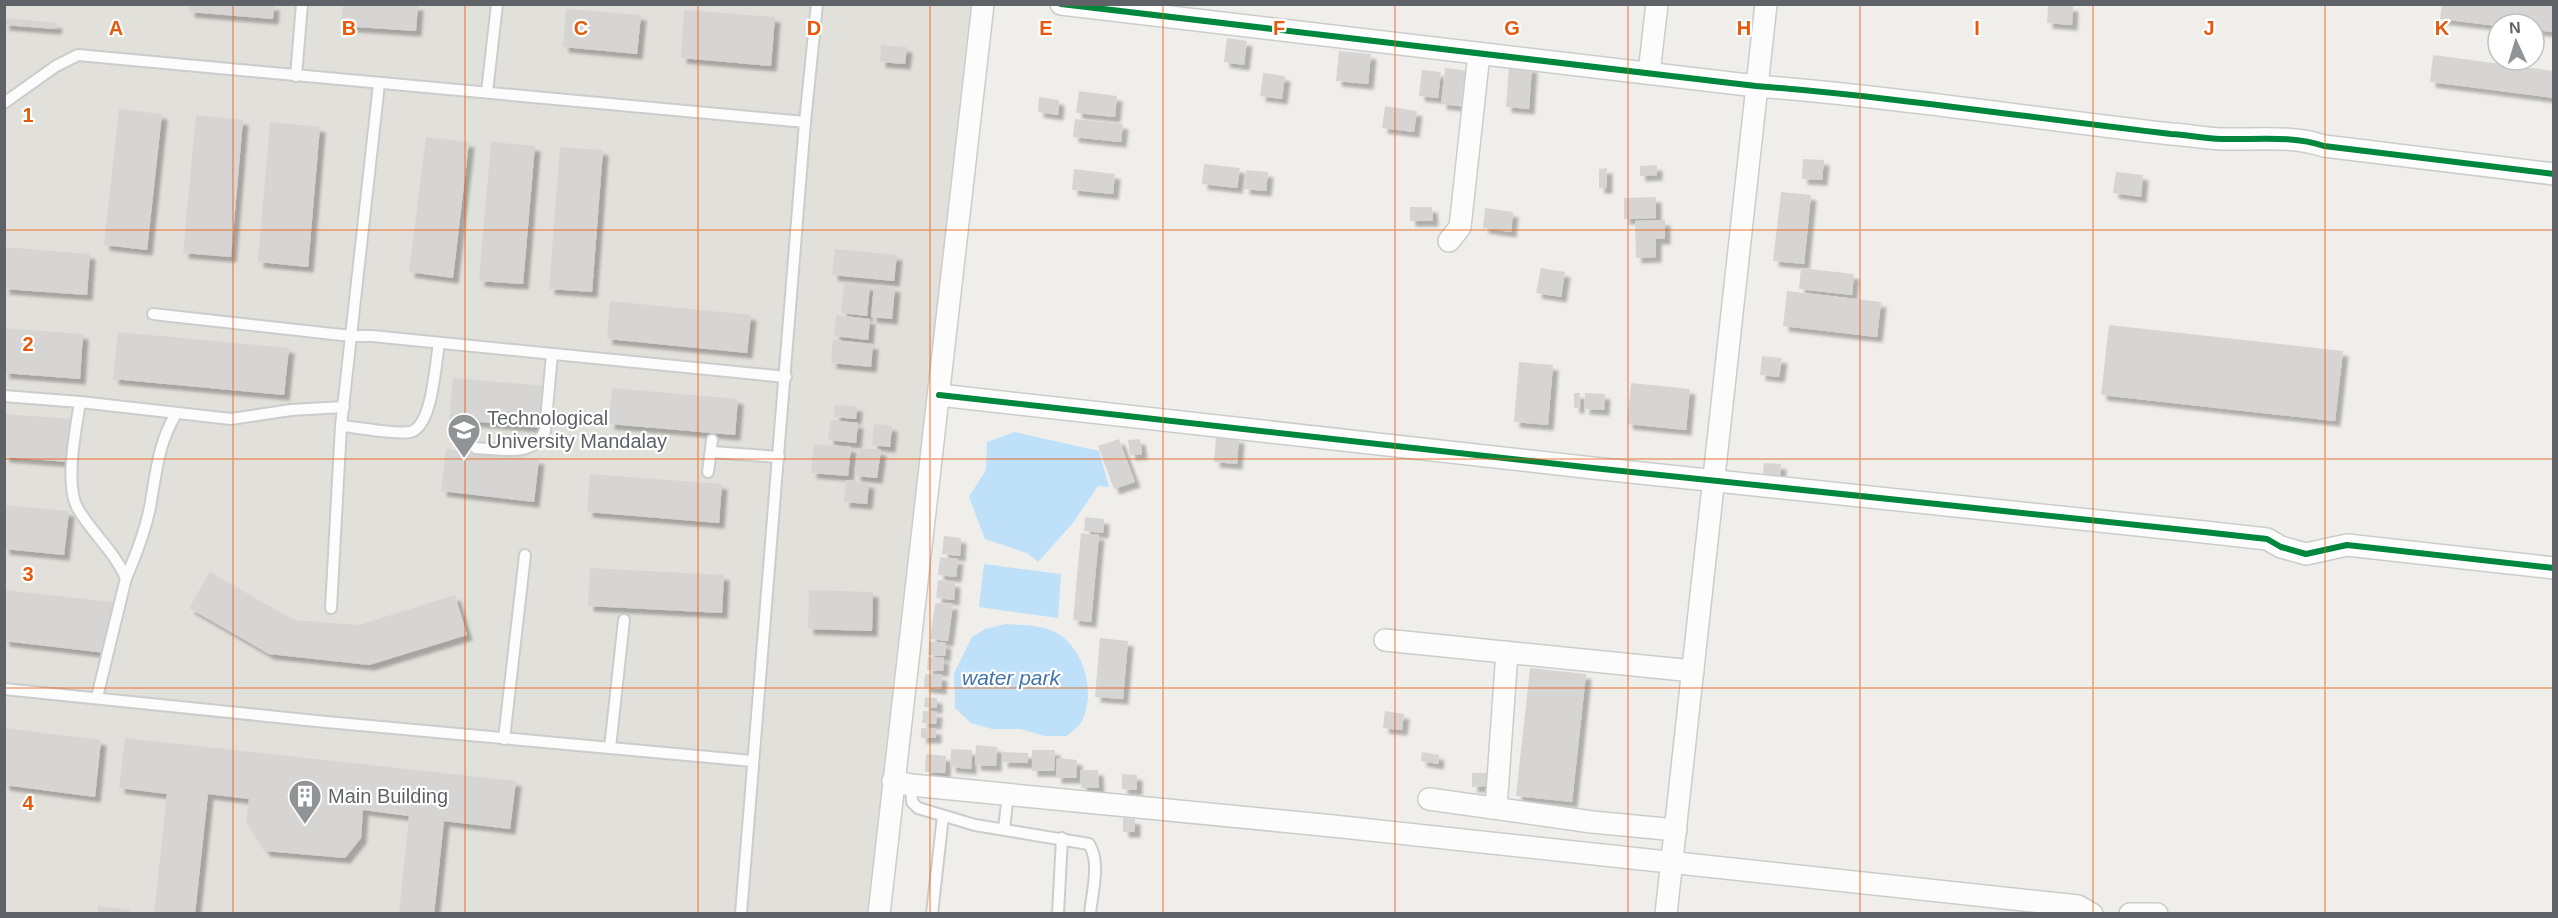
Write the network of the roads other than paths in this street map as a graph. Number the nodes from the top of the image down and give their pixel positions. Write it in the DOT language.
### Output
graph roads {
  1 [pos="302,4"];
  2 [pos="497,4"];
  3 [pos="817,4"];
  4 [pos="983,4"];
  5 [pos="1658,4"];
  6 [pos="1766,4"];
  7 [pos="1073,5"];
  8 [pos="1479,54"];
  9 [pos="1649,73"];
  10 [pos="296,76"];
  11 [pos="379,84"];
  12 [pos="1756,86"];
  13 [pos="487,92"];
  14 [pos="4,103"];
  15 [pos="805,122"];
  16 [pos="2553,174"];
  17 [pos="1449,241"];
  18 [pos="153,314"];
  19 [pos="351,336"];
  20 [pos="439,344"];
  21 [pos="552,354"];
  22 [pos="786,377"];
  23 [pos="939,395"];
  24 [pos="4,396"];
  25 [pos="80,402"];
  26 [pos="344,407"];
  27 [pos="176,414"];
  28 [pos="341,426"];
  29 [pos="712,440"];
  30 [pos="476,448"];
  31 [pos="712,452"];
  32 [pos="779,457"];
  33 [pos="708,472"];
  34 [pos="1715,480"];
  35 [pos="525,555"];
  36 [pos="2553,568"];
  37 [pos="126,578"];
  38 [pos="331,608"];
  39 [pos="624,620"];
  40 [pos="1385,640"];
  41 [pos="1507,652"];
  42 [pos="1693,671"];
  43 [pos="4,689"];
  44 [pos="97,697"];
  45 [pos="504,739"];
  46 [pos="610,748"];
  47 [pos="752,761"];
  48 [pos="902,783"];
  49 [pos="1008,794"];
  50 [pos="1429,799"];
  51 [pos="1496,808"];
  52 [pos="943,816"];
  53 [pos="1004,829"];
  54 [pos="1676,830"];
  55 [pos="1062,838"];
  56 [pos="1672,862"];
  57 [pos="741,914"];
  58 [pos="879,914"];
  59 [pos="932,914"];
  60 [pos="1058,914"];
  61 [pos="1090,914"];
  62 [pos="1666,914"];
  63 [pos="2092,914"];
  64 [pos="2130,914"];
  65 [pos="2157,914"];
  1 -- 10 [label="lane"];
  2 -- 13 [label="lane"];
  3 -- 15 [label="lane"];
  4 -- 23 [label="street"];
  5 -- 9 [label="street"];
  6 -- 12 [label="street"];
  7 -- 8 [label="street"];
  8 -- 9 [label="street"];
  8 -- 17 [label="street"];
  9 -- 12 [label="street"];
  10 -- 11 [label="lane"];
  10 -- 14 [label="lane"];
  11 -- 13 [label="lane"];
  11 -- 19 [label="lane"];
  12 -- 16 [label="street"];
  12 -- 34 [label="street"];
  13 -- 15 [label="lane"];
  15 -- 22 [label="lane"];
  18 -- 19 [label="lane"];
  19 -- 20 [label="lane"];
  19 -- 26 [label="lane"];
  20 -- 21 [label="lane"];
  20 -- 28 [label="lane"];
  21 -- 22 [label="lane"];
  21 -- 30 [label="lane"];
  22 -- 32 [label="lane"];
  23 -- 34 [label="street"];
  23 -- 48 [label="street"];
  24 -- 25 [label="lane"];
  25 -- 27 [label="lane"];
  25 -- 37 [label="lane"];
  26 -- 27 [label="lane"];
  26 -- 28 [label="lane"];
  27 -- 37 [label="lane"];
  28 -- 38 [label="lane"];
  29 -- 31 [label="lane"];
  31 -- 32 [label="lane"];
  31 -- 33 [label="lane"];
  32 -- 47 [label="lane"];
  34 -- 36 [label="street"];
  34 -- 42 [label="street"];
  35 -- 45 [label="lane"];
  37 -- 44 [label="lane"];
  39 -- 46 [label="lane"];
  40 -- 41 [label="street"];
  41 -- 42 [label="street"];
  41 -- 51 [label="street"];
  42 -- 54 [label="street"];
  43 -- 44 [label="lane"];
  44 -- 45 [label="lane"];
  45 -- 46 [label="lane"];
  46 -- 47 [label="lane"];
  47 -- 57 [label="lane"];
  48 -- 49 [label="street"];
  48 -- 52 [label="lane"];
  48 -- 58 [label="street"];
  49 -- 53 [label="lane"];
  49 -- 56 [label="street"];
  50 -- 51 [label="street"];
  51 -- 54 [label="street"];
  52 -- 53 [label="lane"];
  52 -- 59 [label="lane"];
  53 -- 55 [label="lane"];
  54 -- 56 [label="street"];
  55 -- 60 [label="lane"];
  55 -- 61 [label="lane"];
  56 -- 62 [label="street"];
  56 -- 63 [label="street"];
  64 -- 65 [label="street"];
}
